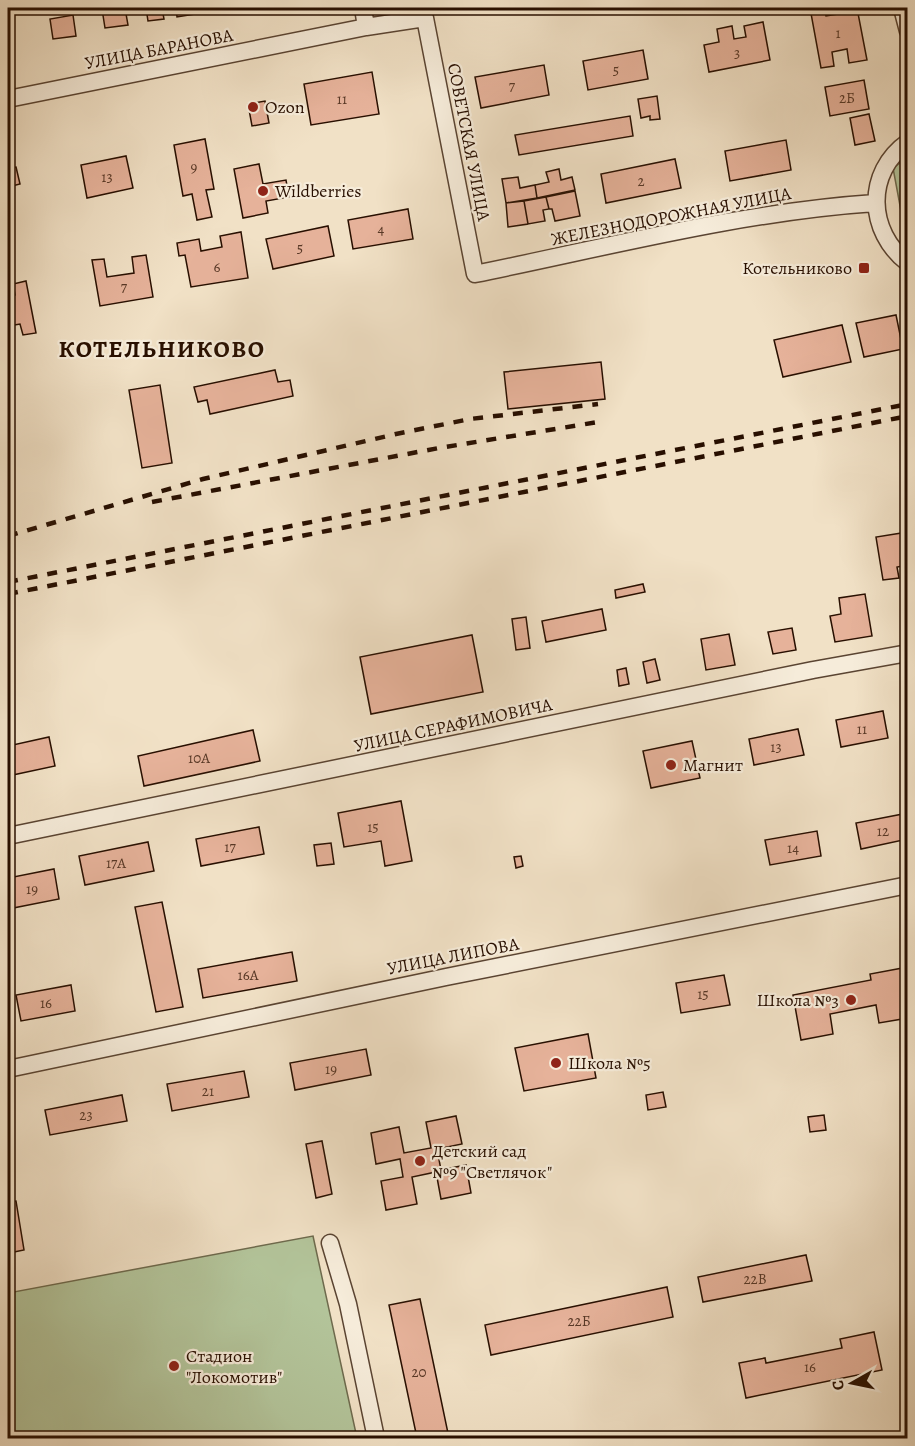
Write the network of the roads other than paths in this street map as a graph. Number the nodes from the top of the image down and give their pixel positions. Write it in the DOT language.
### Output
graph roads {
  1 [pos="363,8"];
  2 [pos="902,8"];
  3 [pos="425,18"];
  4 [pos="366,27"];
  5 [pos="908,30"];
  6 [pos="8,99"];
  7 [pos="908,142"];
  8 [pos="875,204"];
  9 [pos="908,262"];
  10 [pos="476,274"];
  11 [pos="908,653"];
  12 [pos="8,836"];
  13 [pos="908,885"];
  14 [pos="8,1069"];
  15 [pos="330,1243"];
  16 [pos="376,1438"];
  1 -- 4 [label="street"];
  2 -- 5 [label="street"];
  3 -- 4 [label="street, УЛИЦА БАРАНОВА"];
  3 -- 10 [label="street, СОВЕТСКАЯ УЛИЦА"];
  4 -- 6 [label="street, УЛИЦА БАРАНОВА"];
  7 -- 8 [label="street"];
  8 -- 9 [label="street"];
  8 -- 10 [label="street, ЖЕЛЕЗНОДОРОЖНАЯ УЛИЦА"];
  11 -- 12 [label="street, УЛИЦА СЕРАФИМОВИЧА"];
  13 -- 14 [label="street, УЛИЦА ЛИПОВА"];
  15 -- 16 [label="street"];
}
